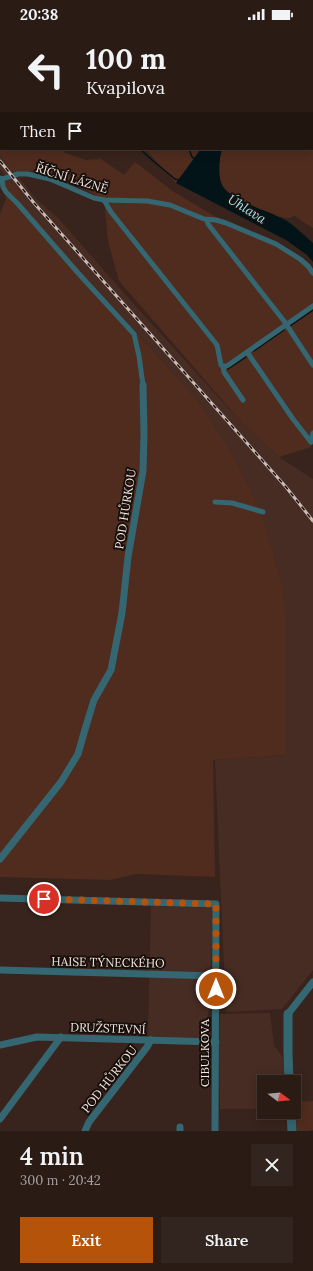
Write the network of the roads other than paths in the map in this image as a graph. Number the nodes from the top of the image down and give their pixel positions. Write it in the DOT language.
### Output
graph roads {
  1 [pos="1,179"];
  2 [pos="104,200"];
  3 [pos="207,220"];
  4 [pos="313,273"];
  5 [pos="313,306"];
  6 [pos="286,326"];
  7 [pos="247,352"];
  8 [pos="313,365"];
  9 [pos="223,366"];
  10 [pos="142,385"];
  11 [pos="243,400"];
  12 [pos="313,433"];
  13 [pos="215,502"];
  14 [pos="263,512"];
  15 [pos="0,859"];
  16 [pos="0,898"];
  17 [pos="0,970"];
  18 [pos="216,976"];
  19 [pos="313,982"];
  20 [pos="288,1014"];
  21 [pos="61,1037"];
  22 [pos="151,1040"];
  23 [pos="216,1042"];
  24 [pos="0,1045"];
  25 [pos="289,1075"];
  26 [pos="0,1119"];
  27 [pos="291,1119"];
  28 [pos="85,1131"];
  29 [pos="215,1131"];
  30 [pos="292,1131"];
  1 -- 2 [label="street, ŘÍČNÍ LÁZNĚ"];
  1 -- 10 [label="street, POD HŮRKOU"];
  2 -- 3 [label="street, ŘÍČNÍ LÁZNĚ"];
  2 -- 9 [label="street"];
  3 -- 4 [label="street, ŘÍČNÍ LÁZNĚ"];
  3 -- 6 [label="street"];
  5 -- 6 [label="street"];
  6 -- 7 [label="street"];
  6 -- 8 [label="street"];
  7 -- 9 [label="street"];
  7 -- 12 [label="street"];
  9 -- 11 [label="street"];
  10 -- 15 [label="street, POD HŮRKOU"];
  13 -- 14 [label="street"];
  16 -- 18 [label="street, CIBULKOVA"];
  17 -- 18 [label="street, HAISE TÝNECKÉHO"];
  18 -- 23 [label="street, CIBULKOVA"];
  19 -- 20 [label="street"];
  20 -- 25 [label="street"];
  21 -- 22 [label="street, DRUŽSTEVNÍ"];
  21 -- 24 [label="street, DRUŽSTEVNÍ"];
  21 -- 26 [label="street"];
  22 -- 23 [label="street, DRUŽSTEVNÍ"];
  22 -- 28 [label="street, POD HŮRKOU"];
  23 -- 29 [label="street, CIBULKOVA"];
  27 -- 30 [label="street"];
}
